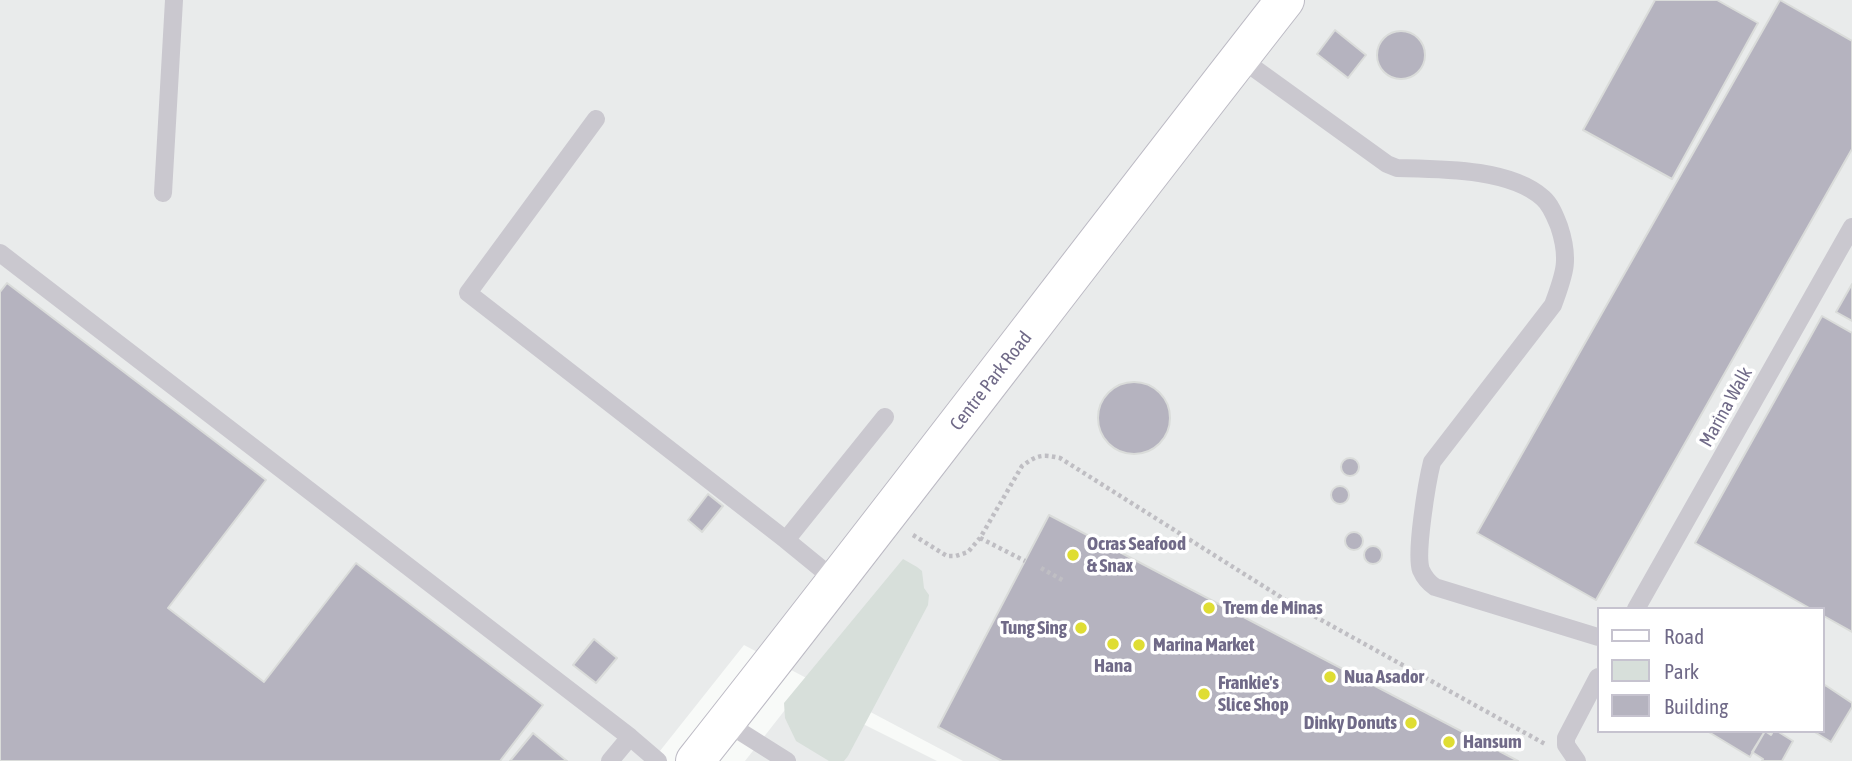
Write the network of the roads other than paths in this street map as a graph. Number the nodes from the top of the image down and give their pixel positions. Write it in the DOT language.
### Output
graph roads {
  1 [pos="174,0"];
  2 [pos="1285,0"];
  3 [pos="1240,58"];
  4 [pos="596,119"];
  5 [pos="163,193"];
  6 [pos="1852,227"];
  7 [pos="0,253"];
  8 [pos="885,417"];
  9 [pos="786,540"];
  10 [pos="835,580"];
  11 [pos="1637,607"];
  12 [pos="1596,636"];
  13 [pos="1596,681"];
  14 [pos="725,722"];
  15 [pos="630,737"];
  16 [pos="610,761"];
  17 [pos="658,761"];
  18 [pos="695,761"];
  19 [pos="787,761"];
  20 [pos="1577,761"];
  1 -- 5 [label="lane"];
  2 -- 3 [label="street, Centre Park Road"];
  3 -- 10 [label="street, Centre Park Road"];
  3 -- 12 [label="lane"];
  4 -- 9 [label="lane"];
  6 -- 11 [label="lane, Marina Walk"];
  7 -- 15 [label="lane"];
  8 -- 9 [label="lane"];
  9 -- 10 [label="lane"];
  10 -- 14 [label="street, Centre Park Road"];
  13 -- 20 [label="lane"];
  14 -- 18 [label="street, Centre Park Road"];
  14 -- 19 [label="lane"];
  15 -- 16 [label="lane"];
  15 -- 17 [label="lane"];
}
